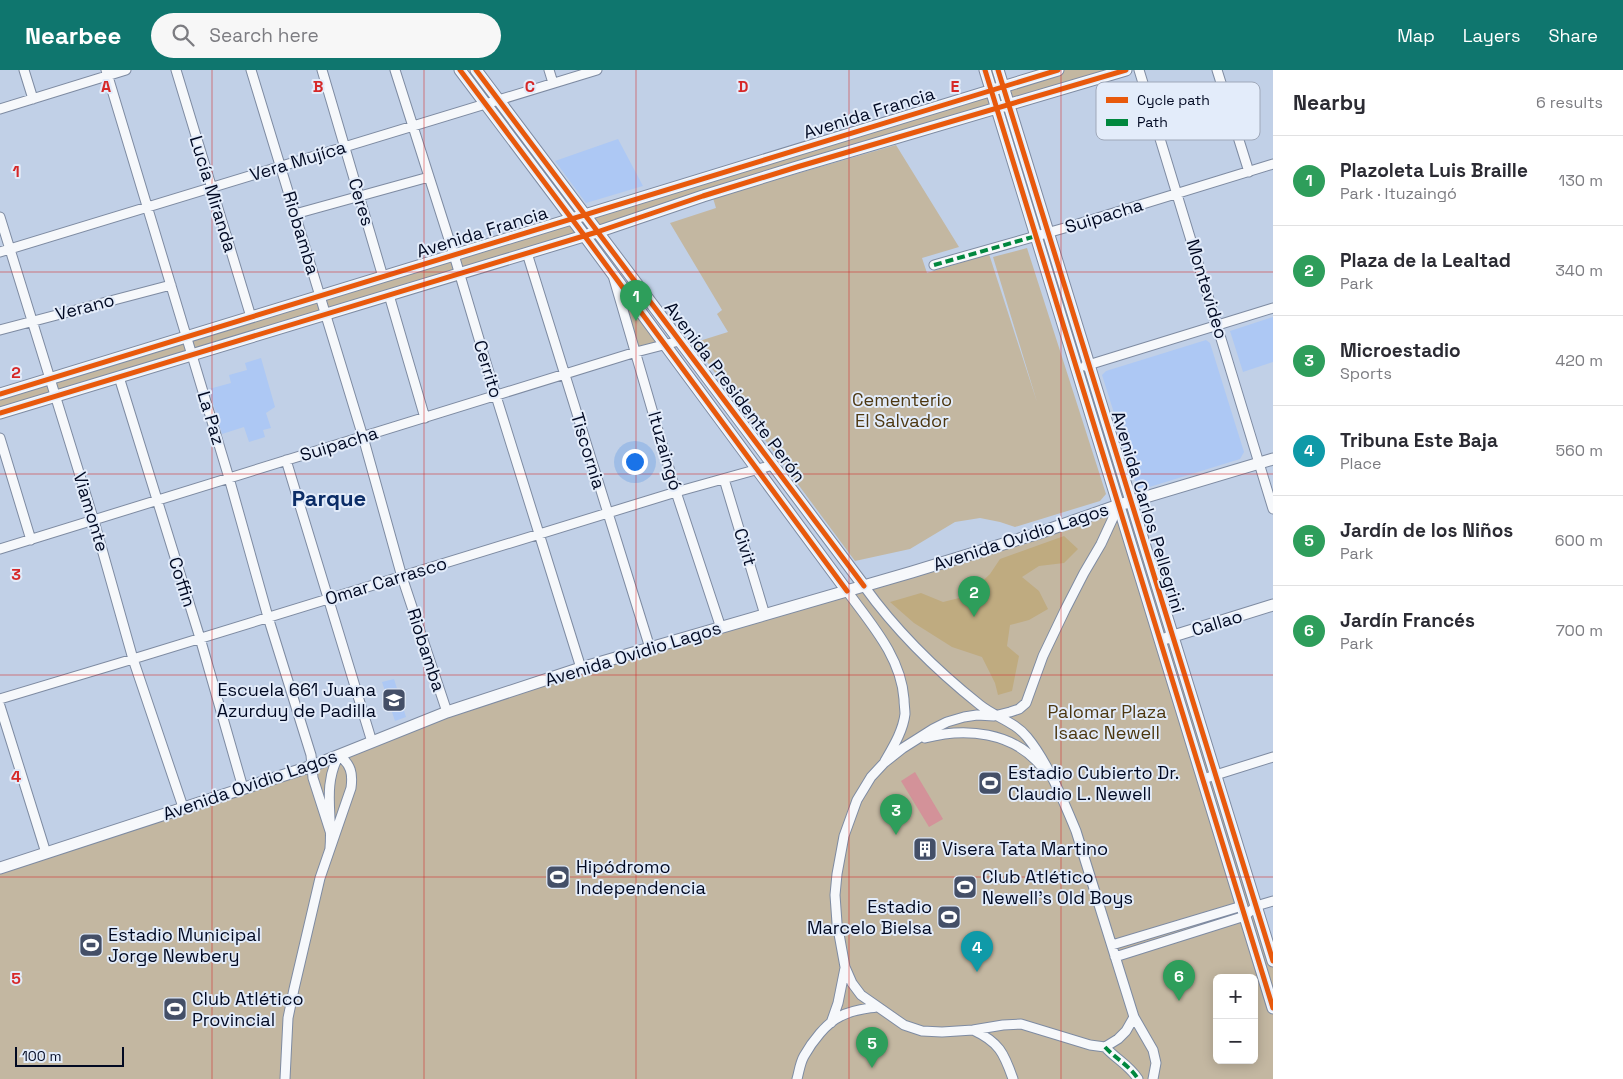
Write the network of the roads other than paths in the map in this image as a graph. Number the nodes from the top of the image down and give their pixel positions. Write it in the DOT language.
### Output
graph roads {
  1 [pos="24,70"];
  2 [pos="126,70"];
  3 [pos="176,70"];
  4 [pos="251,70"];
  5 [pos="322,70"];
  6 [pos="396,70"];
  7 [pos="460,70"];
  8 [pos="476,70"];
  9 [pos="549,70"];
  10 [pos="597,70"];
  11 [pos="985,70"];
  12 [pos="998,70"];
  13 [pos="1058,70"];
  14 [pos="1126,70"];
  15 [pos="1139,70"];
  16 [pos="1217,70"];
  17 [pos="106,73"];
  18 [pos="1143,82"];
  19 [pos="1221,82"];
  20 [pos="553,83"];
  21 [pos="1003,86"];
  22 [pos="991,90"];
  23 [pos="33,99"];
  24 [pos="498,100"];
  25 [pos="485,104"];
  26 [pos="1009,104"];
  27 [pos="997,108"];
  28 [pos="0,109"];
  29 [pos="413,126"];
  30 [pos="1160,140"];
  31 [pos="1239,140"];
  32 [pos="344,148"];
  33 [pos="796,150"];
  34 [pos="1273,164"];
  35 [pos="281,167"];
  36 [pos="798,167"];
  37 [pos="1249,172"];
  38 [pos="429,177"];
  39 [pos="211,188"];
  40 [pos="659,193"];
  41 [pos="1177,194"];
  42 [pos="359,196"];
  43 [pos="147,208"];
  44 [pos="663,210"];
  45 [pos="295,214"];
  46 [pos="585,215"];
  47 [pos="0,217"];
  48 [pos="572,219"];
  49 [pos="598,232"];
  50 [pos="1048,233"];
  51 [pos="584,236"];
  52 [pos="1036,236"];
  53 [pos="10,250"];
  54 [pos="0,252"];
  55 [pos="528,253"];
  56 [pos="454,255"];
  57 [pos="934,265"];
  58 [pos="460,273"];
  59 [pos="613,274"];
  60 [pos="384,277"];
  61 [pos="171,285"];
  62 [pos="388,295"];
  63 [pos="320,296"];
  64 [pos="1273,308"];
  65 [pos="326,314"];
  66 [pos="251,318"];
  67 [pos="33,321"];
  68 [pos="1218,325"];
  69 [pos="0,330"];
  70 [pos="187,337"];
  71 [pos="679,340"];
  72 [pos="665,344"];
  73 [pos="636,352"];
  74 [pos="192,355"];
  75 [pos="1083,367"];
  76 [pos="565,374"];
  77 [pos="119,377"];
  78 [pos="50,379"];
  79 [pos="0,394"];
  80 [pos="56,396"];
  81 [pos="496,396"];
  82 [pos="0,413"];
  83 [pos="424,418"];
  84 [pos="363,437"];
  85 [pos="0,438"];
  86 [pos="1273,459"];
  87 [pos="286,460"];
  88 [pos="1259,463"];
  89 [pos="773,465"];
  90 [pos="757,469"];
  91 [pos="229,478"];
  92 [pos="724,479"];
  93 [pos="676,492"];
  94 [pos="156,501"];
  95 [pos="1125,504"];
  96 [pos="1273,508"];
  97 [pos="607,513"];
  98 [pos="94,521"];
  99 [pos="540,534"];
  100 [pos="31,540"];
  101 [pos="0,549"];
  102 [pos="402,577"];
  103 [pos="864,586"];
  104 [pos="847,592"];
  105 [pos="328,599"];
  106 [pos="1273,606"];
  107 [pos="765,615"];
  108 [pos="268,617"];
  109 [pos="721,628"];
  110 [pos="1173,636"];
  111 [pos="200,638"];
  112 [pos="1161,640"];
  113 [pos="650,648"];
  114 [pos="133,659"];
  115 [pos="581,668"];
  116 [pos="0,698"];
  117 [pos="0,706"];
  118 [pos="447,712"];
  119 [pos="994,716"];
  120 [pos="917,739"];
  121 [pos="372,742"];
  122 [pos="339,755"];
  123 [pos="1273,757"];
  124 [pos="884,764"];
  125 [pos="312,766"];
  126 [pos="1216,775"];
  127 [pos="1051,777"];
  128 [pos="1203,779"];
  129 [pos="243,788"];
  130 [pos="183,807"];
  131 [pos="331,834"];
  132 [pos="330,848"];
  133 [pos="46,853"];
  134 [pos="0,868"];
  135 [pos="1273,901"];
  136 [pos="1256,906"];
  137 [pos="1244,911"];
  138 [pos="1112,945"];
  139 [pos="1115,957"];
  140 [pos="1273,961"];
  141 [pos="845,967"];
  142 [pos="876,1007"];
  143 [pos="1273,1008"];
  144 [pos="1134,1017"];
  145 [pos="831,1023"];
  146 [pos="973,1030"];
  147 [pos="1105,1047"];
  148 [pos="285,1079"];
  149 [pos="797,1079"];
  150 [pos="1013,1079"];
  151 [pos="1138,1079"];
  152 [pos="1154,1079"];
  1 -- 23 [label="street"];
  2 -- 17 [label="street"];
  3 -- 39 [label="street, Lucía Miranda"];
  4 -- 35 [label="street, Riobamba"];
  5 -- 32 [label="street, Ceres"];
  6 -- 29 [label="street, Cerrito"];
  7 -- 25 [label="main road, Avenida Presidente Perón"];
  8 -- 24 [label="main road, Avenida Presidente Perón"];
  9 -- 20 [label="street"];
  10 -- 20 [label="street, Vera Mujíca"];
  11 -- 22 [label="main road, Avenida Carlos Pellegrini"];
  12 -- 21 [label="main road, Avenida Carlos Pellegrini"];
  13 -- 21 [label="main road, Avenida Francia"];
  14 -- 26 [label="main road, Avenida Francia"];
  15 -- 18 [label="street, Montevideo"];
  16 -- 19 [label="street"];
  17 -- 23 [label="street"];
  17 -- 43 [label="street, La Paz"];
  20 -- 24 [label="street, Vera Mujíca"];
  21 -- 22 [label="main road, Avenida Francia"];
  21 -- 26 [label="main road, Avenida Carlos Pellegrini"];
  22 -- 27 [label="main road, Avenida Carlos Pellegrini"];
  22 -- 33 [label="main road, Avenida Francia"];
  23 -- 28 [label="street"];
  24 -- 25 [label="street, Vera Mujíca"];
  24 -- 46 [label="main road, Avenida Presidente Perón"];
  25 -- 29 [label="street, Vera Mujíca"];
  25 -- 48 [label="main road, Avenida Presidente Perón"];
  26 -- 27 [label="main road, Avenida Francia"];
  26 -- 50 [label="main road, Avenida Carlos Pellegrini"];
  27 -- 36 [label="main road, Avenida Francia"];
  27 -- 52 [label="main road, Avenida Carlos Pellegrini"];
  29 -- 32 [label="street, Vera Mujíca"];
  29 -- 38 [label="street, Cerrito"];
  30 -- 41 [label="street, Montevideo"];
  31 -- 37 [label="street"];
  32 -- 35 [label="street, Vera Mujíca"];
  32 -- 42 [label="street, Ceres"];
  33 -- 36 [label="main road"];
  33 -- 40 [label="main road, Avenida Francia"];
  34 -- 37 [label="street, Suipacha"];
  35 -- 39 [label="street, Vera Mujíca"];
  35 -- 45 [label="street, Riobamba"];
  36 -- 44 [label="main road, Avenida Francia"];
  37 -- 41 [label="street, Suipacha"];
  38 -- 42 [label="street"];
  38 -- 56 [label="street, Cerrito"];
  39 -- 43 [label="street, Vera Mujíca"];
  39 -- 66 [label="street, Lucía Miranda"];
  40 -- 44 [label="main road"];
  40 -- 46 [label="main road, Avenida Francia"];
  41 -- 50 [label="street, Suipacha"];
  41 -- 68 [label="street, Montevideo"];
  42 -- 45 [label="street"];
  42 -- 60 [label="street, Ceres"];
  43 -- 53 [label="street, Vera Mujíca"];
  43 -- 61 [label="street, La Paz"];
  44 -- 49 [label="main road, Avenida Francia"];
  45 -- 63 [label="street, Riobamba"];
  46 -- 48 [label="main road, Avenida Francia"];
  46 -- 49 [label="main road, Avenida Presidente Perón"];
  47 -- 53 [label="street, Viamonte"];
  48 -- 51 [label="main road, Avenida Presidente Perón"];
  48 -- 56 [label="main road, Avenida Francia"];
  49 -- 51 [label="main road, Avenida Francia"];
  49 -- 71 [label="main road, Avenida Presidente Perón"];
  50 -- 52 [label="street, Suipacha"];
  50 -- 75 [label="main road, Avenida Carlos Pellegrini"];
  51 -- 55 [label="main road, Avenida Francia"];
  51 -- 59 [label="main road, Avenida Presidente Perón"];
  52 -- 57 [label="street, Suipacha"];
  52 -- 75 [label="main road, Avenida Carlos Pellegrini"];
  53 -- 54 [label="street, Vera Mujíca"];
  53 -- 67 [label="street, Viamonte"];
  55 -- 58 [label="main road, Avenida Francia"];
  55 -- 76 [label="street, Tiscornia"];
  56 -- 58 [label="street, Cerrito"];
  56 -- 60 [label="main road, Avenida Francia"];
  58 -- 62 [label="main road, Avenida Francia"];
  58 -- 81 [label="street, Cerrito"];
  59 -- 72 [label="main road, Avenida Presidente Perón"];
  59 -- 73 [label="street, Ituzaingó"];
  60 -- 63 [label="main road, Avenida Francia"];
  61 -- 67 [label="street, Verano"];
  61 -- 70 [label="street, La Paz"];
  62 -- 65 [label="main road, Avenida Francia"];
  62 -- 83 [label="street"];
  63 -- 65 [label="street, Riobamba"];
  63 -- 66 [label="main road, Avenida Francia"];
  64 -- 68 [label="street"];
  65 -- 74 [label="main road, Avenida Francia"];
  65 -- 84 [label="street, Riobamba"];
  66 -- 70 [label="main road, Avenida Francia"];
  67 -- 69 [label="street, Verano"];
  67 -- 78 [label="street, Viamonte"];
  68 -- 75 [label="street"];
  68 -- 88 [label="street, Montevideo"];
  70 -- 74 [label="street, La Paz"];
  70 -- 78 [label="main road, Avenida Francia"];
  71 -- 72 [label="street, Suipacha"];
  71 -- 89 [label="main road, Avenida Presidente Perón"];
  72 -- 73 [label="street, Suipacha"];
  72 -- 90 [label="main road, Avenida Presidente Perón"];
  73 -- 76 [label="street, Suipacha"];
  73 -- 93 [label="street, Ituzaingó"];
  74 -- 77 [label="main road, Avenida Francia"];
  74 -- 91 [label="street, La Paz"];
  75 -- 95 [label="main road, Avenida Carlos Pellegrini"];
  76 -- 81 [label="street, Suipacha"];
  76 -- 97 [label="street, Tiscornia"];
  77 -- 80 [label="main road, Avenida Francia"];
  77 -- 94 [label="street, Coffin"];
  78 -- 79 [label="main road, Avenida Francia"];
  78 -- 80 [label="street, Viamonte"];
  80 -- 82 [label="main road, Avenida Francia"];
  80 -- 98 [label="street, Viamonte"];
  81 -- 83 [label="street, Suipacha"];
  81 -- 99 [label="street, Cerrito"];
  83 -- 84 [label="street, Suipacha"];
  84 -- 87 [label="street, Suipacha"];
  84 -- 102 [label="street, Riobamba"];
  85 -- 100 [label="street"];
  86 -- 88 [label="main road, Avenida Ovidio Lagos"];
  87 -- 91 [label="street, Suipacha"];
  87 -- 105 [label="street"];
  88 -- 95 [label="main road, Avenida Ovidio Lagos"];
  88 -- 96 [label="street, Montevideo"];
  89 -- 90 [label="street, Omar Carrasco"];
  89 -- 103 [label="main road, Avenida Presidente Perón"];
  90 -- 92 [label="street, Omar Carrasco"];
  90 -- 104 [label="main road, Avenida Presidente Perón"];
  91 -- 94 [label="street, Suipacha"];
  91 -- 108 [label="street, La Paz"];
  92 -- 93 [label="street, Omar Carrasco"];
  92 -- 107 [label="street, Civit"];
  93 -- 97 [label="street, Omar Carrasco"];
  93 -- 109 [label="street, Ituzaingó"];
  94 -- 98 [label="street, Suipacha"];
  94 -- 111 [label="street, Coffin"];
  95 -- 103 [label="main road, Avenida Ovidio Lagos"];
  95 -- 110 [label="main road, Avenida Carlos Pellegrini"];
  95 -- 112 [label="main road, Avenida Carlos Pellegrini"];
  95 -- 119 [label="street"];
  97 -- 99 [label="street, Omar Carrasco"];
  97 -- 113 [label="street, Tiscornia"];
  98 -- 100 [label="street, Suipacha"];
  98 -- 114 [label="street, Viamonte"];
  99 -- 102 [label="street, Omar Carrasco"];
  99 -- 115 [label="street, Cerrito"];
  100 -- 101 [label="street, Suipacha"];
  102 -- 105 [label="street, Omar Carrasco"];
  102 -- 118 [label="street, Riobamba"];
  103 -- 104 [label="main road, Avenida Ovidio Lagos"];
  103 -- 119 [label="street"];
  104 -- 107 [label="main road, Avenida Ovidio Lagos"];
  104 -- 124 [label="street"];
  105 -- 108 [label="street, Omar Carrasco"];
  105 -- 121 [label="street"];
  106 -- 110 [label="main road, Callao"];
  107 -- 109 [label="main road, Avenida Ovidio Lagos"];
  108 -- 111 [label="street, Omar Carrasco"];
  108 -- 125 [label="street, La Paz"];
  109 -- 113 [label="main road, Avenida Ovidio Lagos"];
  110 -- 112 [label="main road, Callao"];
  110 -- 126 [label="main road, Avenida Carlos Pellegrini"];
  111 -- 114 [label="street, Omar Carrasco"];
  111 -- 129 [label="street, Coffin"];
  112 -- 128 [label="main road, Avenida Carlos Pellegrini"];
  113 -- 115 [label="main road, Avenida Ovidio Lagos"];
  114 -- 116 [label="street, Omar Carrasco"];
  114 -- 130 [label="street, Viamonte"];
  115 -- 118 [label="main road, Avenida Ovidio Lagos"];
  117 -- 133 [label="street"];
  118 -- 121 [label="main road, Avenida Ovidio Lagos"];
  119 -- 120 [label="street"];
  119 -- 127 [label="street"];
  120 -- 124 [label="street"];
  120 -- 127 [label="street"];
  121 -- 122 [label="main road, Avenida Ovidio Lagos"];
  122 -- 125 [label="main road, Avenida Ovidio Lagos"];
  122 -- 131 [label="street"];
  122 -- 132 [label="street"];
  123 -- 126 [label="street"];
  124 -- 141 [label="street"];
  125 -- 129 [label="main road, Avenida Ovidio Lagos"];
  125 -- 131 [label="street, La Paz"];
  126 -- 128 [label="street"];
  126 -- 136 [label="main road, Avenida Carlos Pellegrini"];
  127 -- 138 [label="street"];
  128 -- 137 [label="main road, Avenida Carlos Pellegrini"];
  129 -- 130 [label="main road, Avenida Ovidio Lagos"];
  130 -- 133 [label="main road, Avenida Ovidio Lagos"];
  131 -- 132 [label="street"];
  132 -- 148 [label="street"];
  133 -- 134 [label="main road, Avenida Ovidio Lagos"];
  135 -- 136 [label="street"];
  136 -- 137 [label="street"];
  136 -- 140 [label="main road, Avenida Carlos Pellegrini"];
  137 -- 138 [label="street"];
  137 -- 139 [label="street"];
  137 -- 143 [label="main road, Avenida Carlos Pellegrini"];
  138 -- 139 [label="street"];
  139 -- 144 [label="street"];
  141 -- 142 [label="street"];
  141 -- 145 [label="street"];
  142 -- 145 [label="street"];
  142 -- 146 [label="street"];
  144 -- 147 [label="street"];
  144 -- 152 [label="street"];
  145 -- 149 [label="street"];
  146 -- 147 [label="street"];
  146 -- 150 [label="street"];
  147 -- 151 [label="street"];
}
